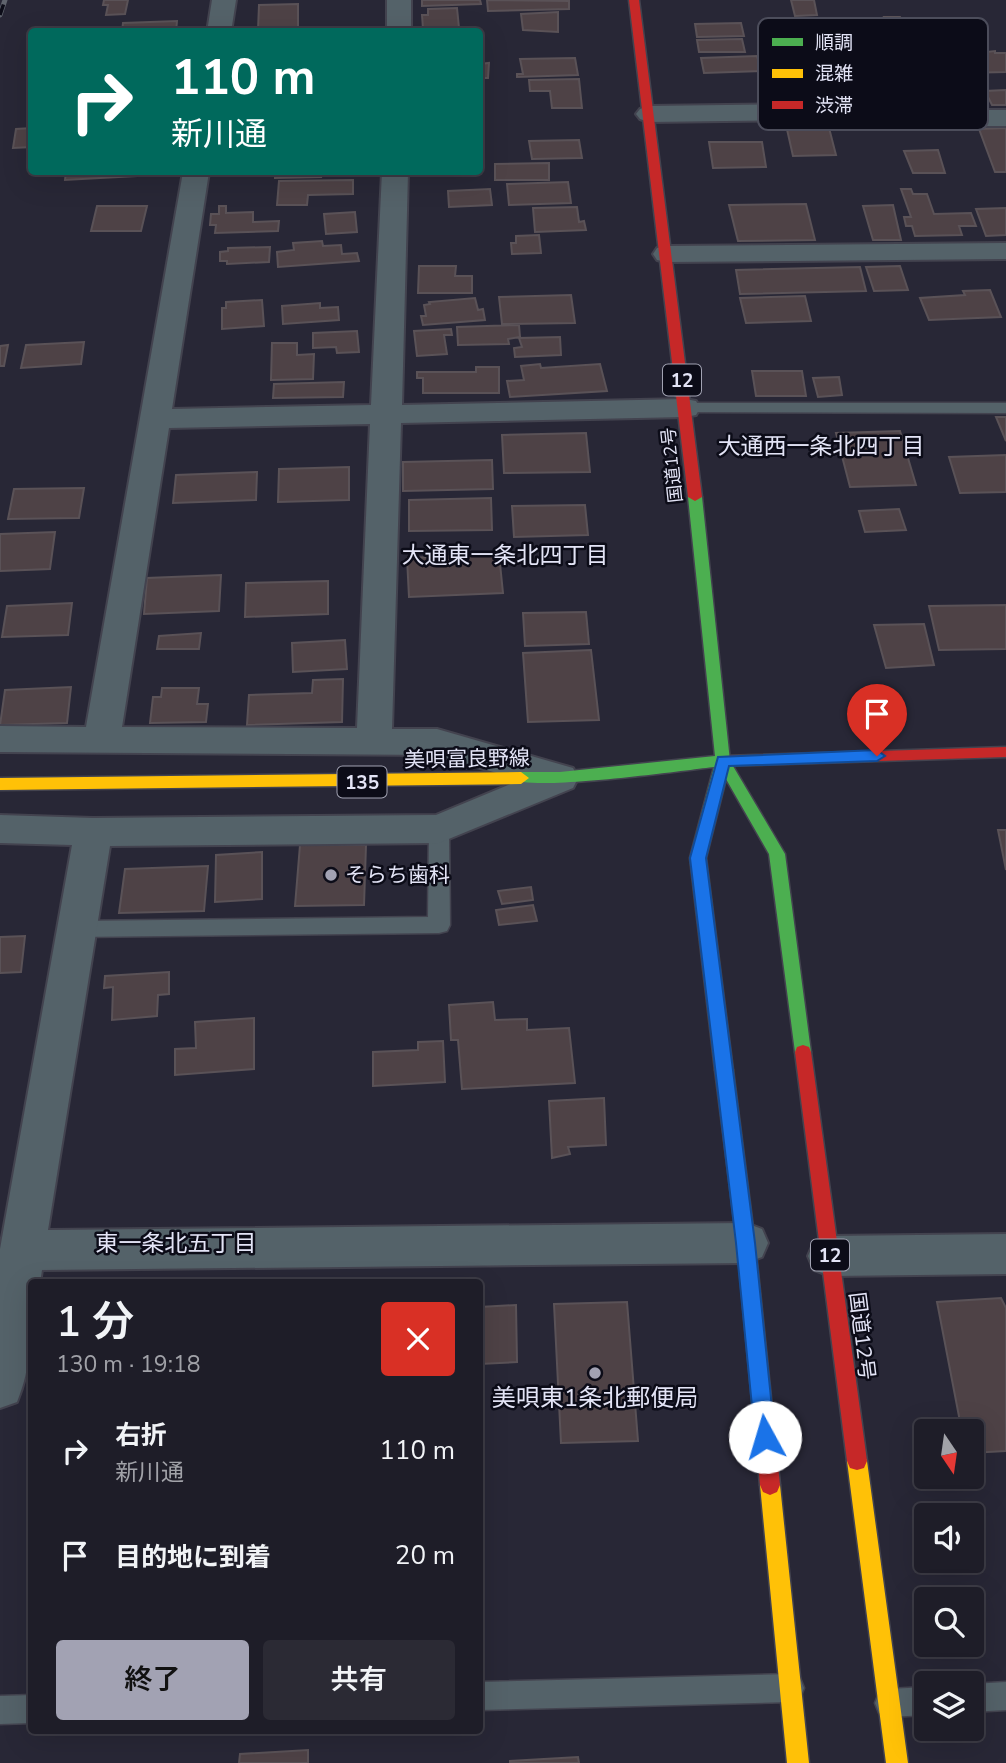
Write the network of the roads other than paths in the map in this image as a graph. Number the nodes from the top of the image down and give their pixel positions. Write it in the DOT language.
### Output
graph roads {
  1 [pos="224,0"];
  2 [pos="399,0"];
  3 [pos="634,0"];
  4 [pos="220,28"];
  5 [pos="399,28"];
  6 [pos="758,113"];
  7 [pos="649,114"];
  8 [pos="988,118"];
  9 [pos="1006,118"];
  10 [pos="197,175"];
  11 [pos="396,175"];
  12 [pos="1006,251"];
  13 [pos="667,254"];
  14 [pos="685,408"];
  15 [pos="1006,408"];
  16 [pos="388,413"];
  17 [pos="156,419"];
  18 [pos="0,739"];
  19 [pos="102,740"];
  20 [pos="374,743"];
  21 [pos="1006,752"];
  22 [pos="723,761"];
  23 [pos="560,778"];
  24 [pos="0,784"];
  25 [pos="0,829"];
  26 [pos="439,829"];
  27 [pos="93,832"];
  28 [pos="76,929"];
  29 [pos="746,1243"];
  30 [pos="22,1250"];
  31 [pos="1006,1254"];
  32 [pos="830,1255"];
  33 [pos="0,1386"];
  34 [pos="790,1688"];
  35 [pos="483,1696"];
  36 [pos="1006,1696"];
  37 [pos="984,1697"];
  38 [pos="914,1702"];
  39 [pos="889,1703"];
  40 [pos="28,1709"];
  41 [pos="0,1710"];
  42 [pos="797,1763"];
  43 [pos="897,1763"];
  1 -- 4 [label="street"];
  2 -- 5 [label="street"];
  3 -- 7 [label="main road, 国道12号 / 12"];
  6 -- 7 [label="street"];
  7 -- 13 [label="main road, 国道12号 / 12"];
  8 -- 9 [label="street"];
  10 -- 17 [label="street"];
  11 -- 16 [label="street"];
  12 -- 13 [label="street"];
  13 -- 14 [label="main road, 国道12号 / 12"];
  14 -- 15 [label="lane"];
  14 -- 16 [label="street"];
  14 -- 22 [label="main road, 国道12号 / 12"];
  16 -- 17 [label="street"];
  16 -- 20 [label="street"];
  17 -- 19 [label="street"];
  18 -- 19 [label="street"];
  19 -- 20 [label="street"];
  20 -- 23 [label="street"];
  21 -- 22 [label="main road, 美唄富良野線"];
  22 -- 23 [label="main road, 美唄富良野線 / 135"];
  22 -- 29 [label="main road, 国道12号 / 12"];
  22 -- 32 [label="main road, 国道12号 / 12"];
  23 -- 24 [label="main road, 美唄富良野線 / 135"];
  23 -- 26 [label="street"];
  25 -- 27 [label="street"];
  26 -- 27 [label="street"];
  26 -- 28 [label="lane"];
  27 -- 28 [label="street"];
  28 -- 30 [label="street"];
  29 -- 30 [label="street"];
  29 -- 34 [label="main road, 国道12号 / 12"];
  30 -- 33 [label="street"];
  31 -- 32 [label="street"];
  32 -- 39 [label="main road, 国道12号 / 12"];
  34 -- 35 [label="lane"];
  34 -- 42 [label="main road, 国道12号 / 12"];
  36 -- 37 [label="lane"];
  38 -- 39 [label="lane"];
  39 -- 43 [label="main road, 国道12号 / 12"];
  40 -- 41 [label="lane"];
}
